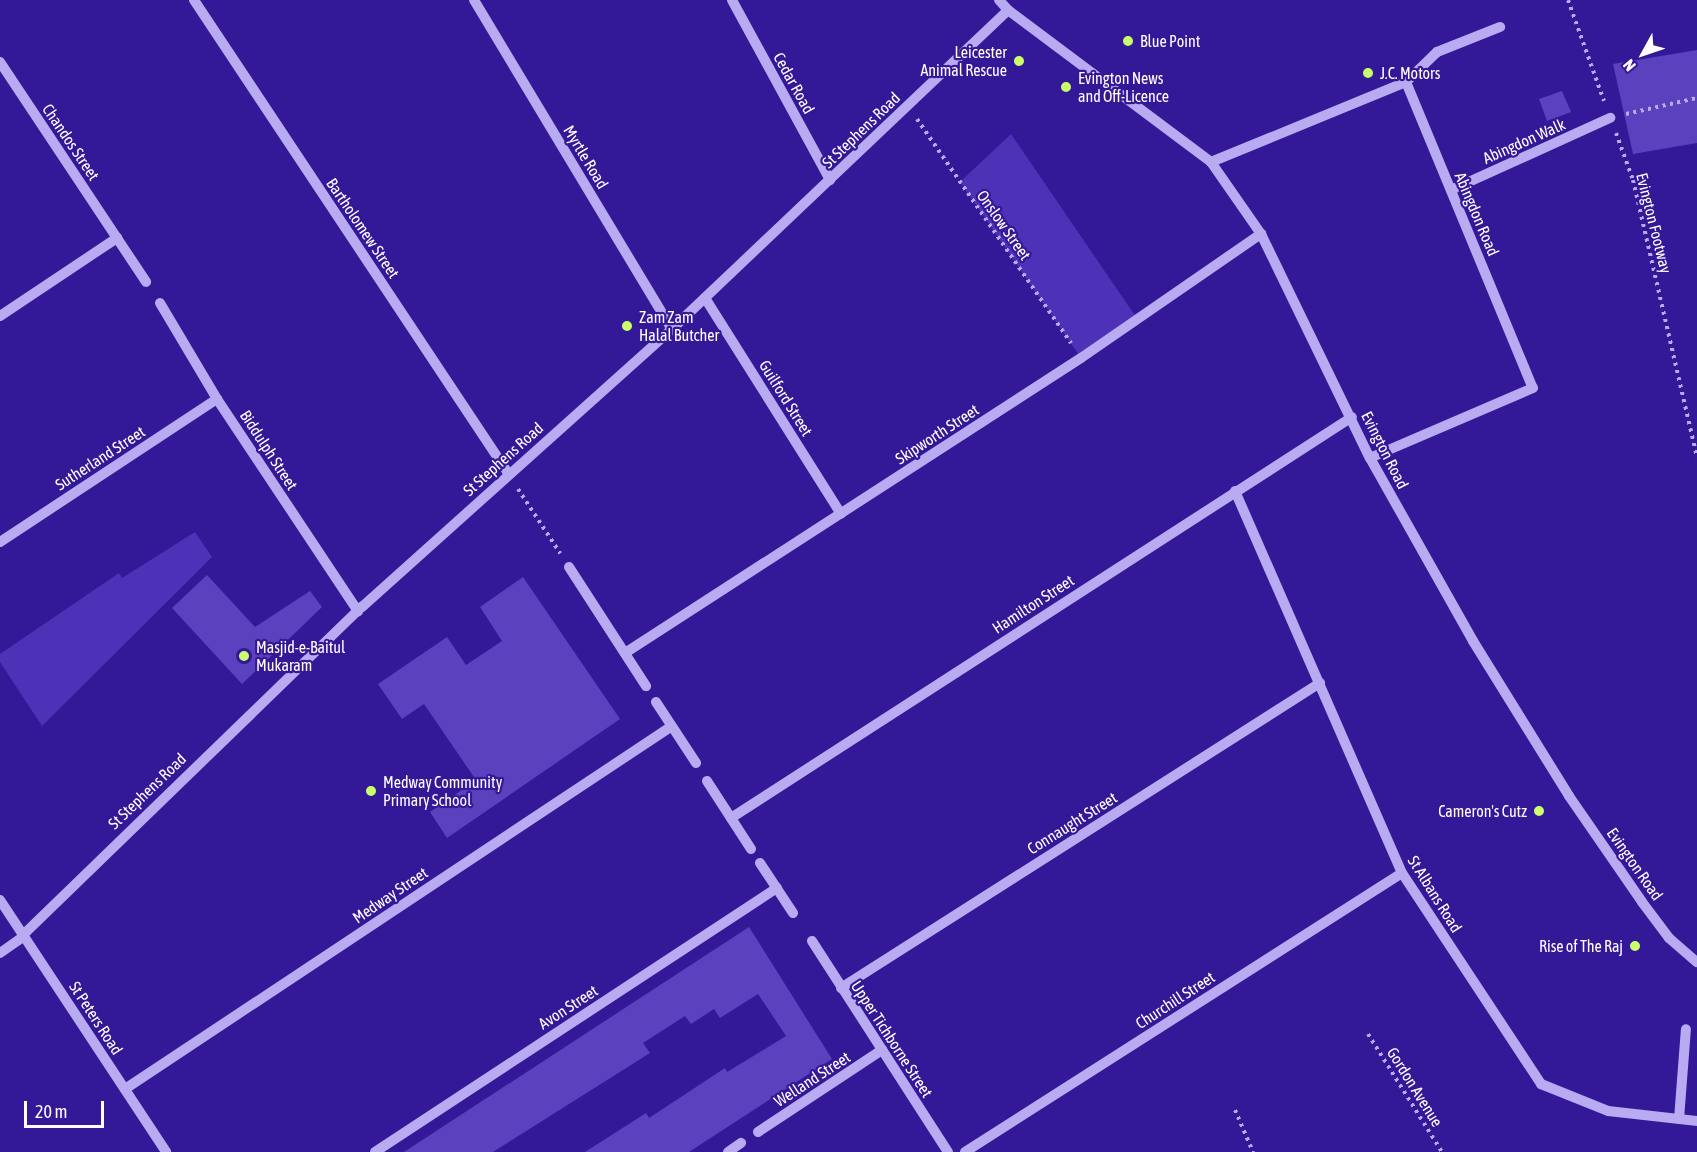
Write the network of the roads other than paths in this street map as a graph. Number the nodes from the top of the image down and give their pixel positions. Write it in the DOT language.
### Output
graph roads {
  1 [pos="194,0"];
  2 [pos="474,0"];
  3 [pos="732,0"];
  4 [pos="999,0"];
  5 [pos="1008,10"];
  6 [pos="1500,27"];
  7 [pos="0,62"];
  8 [pos="4,78"];
  9 [pos="1406,82"];
  10 [pos="1610,118"];
  11 [pos="1211,162"];
  12 [pos="830,180"];
  13 [pos="1451,190"];
  14 [pos="1261,234"];
  15 [pos="117,238"];
  16 [pos="146,282"];
  17 [pos="705,298"];
  18 [pos="160,303"];
  19 [pos="0,316"];
  20 [pos="672,329"];
  21 [pos="217,399"];
  22 [pos="1352,417"];
  23 [pos="1370,458"];
  24 [pos="508,473"];
  25 [pos="1235,491"];
  26 [pos="841,514"];
  27 [pos="0,542"];
  28 [pos="569,567"];
  29 [pos="358,611"];
  30 [pos="625,653"];
  31 [pos="1320,683"];
  32 [pos="646,686"];
  33 [pos="656,702"];
  34 [pos="672,726"];
  35 [pos="696,764"];
  36 [pos="708,781"];
  37 [pos="731,818"];
  38 [pos="751,849"];
  39 [pos="760,862"];
  40 [pos="1402,873"];
  41 [pos="777,888"];
  42 [pos="0,900"];
  43 [pos="793,913"];
  44 [pos="24,935"];
  45 [pos="812,941"];
  46 [pos="0,952"];
  47 [pos="1697,962"];
  48 [pos="841,988"];
  49 [pos="1686,1029"];
  50 [pos="882,1050"];
  51 [pos="125,1089"];
  52 [pos="1678,1119"];
  53 [pos="1697,1120"];
  54 [pos="758,1132"];
  55 [pos="741,1143"];
  56 [pos="166,1152"];
  57 [pos="375,1152"];
  58 [pos="728,1152"];
  59 [pos="948,1152"];
  60 [pos="965,1152"];
  1 -- 24 [label="street, Bartholomew Street"];
  2 -- 20 [label="street, Myrtle Road"];
  3 -- 12 [label="street, Cedar Road"];
  4 -- 5 [label="street, Evington Road"];
  5 -- 11 [label="street, Evington Road"];
  5 -- 12 [label="street, St Stephens Road"];
  6 -- 9 [label="street"];
  7 -- 8 [label="street, Chandos Street"];
  8 -- 15 [label="street, Chandos Street"];
  9 -- 11 [label="street"];
  9 -- 13 [label="street, Abingdon Road"];
  10 -- 13 [label="street, Abingdon Walk"];
  11 -- 14 [label="street, Evington Road"];
  12 -- 17 [label="street, St Stephens Road"];
  13 -- 23 [label="street, Abingdon Road"];
  14 -- 22 [label="street, Evington Road"];
  14 -- 26 [label="street, Skipworth Street"];
  15 -- 16 [label="street, Chandos Street"];
  15 -- 19 [label="street"];
  17 -- 20 [label="street, St Stephens Road"];
  17 -- 26 [label="street, Guilford Street"];
  18 -- 21 [label="street, Biddulph Street"];
  20 -- 24 [label="street, St Stephens Road"];
  21 -- 27 [label="street, Sutherland Street"];
  21 -- 29 [label="street, Biddulph Street"];
  22 -- 23 [label="street, Evington Road"];
  22 -- 25 [label="street, Hamilton Street"];
  23 -- 47 [label="street, Evington Road"];
  24 -- 29 [label="street, St Stephens Road"];
  25 -- 31 [label="street, St Albans Road"];
  25 -- 37 [label="street, Hamilton Street"];
  26 -- 30 [label="street, Skipworth Street"];
  28 -- 30 [label="street"];
  29 -- 44 [label="street, St Stephens Road"];
  30 -- 32 [label="street"];
  31 -- 40 [label="street, St Albans Road"];
  31 -- 48 [label="street, Connaught Street"];
  33 -- 34 [label="street"];
  34 -- 35 [label="street"];
  34 -- 51 [label="street, Medway Street"];
  36 -- 37 [label="street"];
  37 -- 38 [label="street"];
  39 -- 41 [label="street"];
  40 -- 52 [label="street, St Albans Road"];
  40 -- 60 [label="street, Churchill Street"];
  41 -- 43 [label="street"];
  41 -- 57 [label="street, Avon Street"];
  42 -- 44 [label="street, St Peters Road"];
  44 -- 46 [label="street, St Stephens Road"];
  44 -- 51 [label="street, St Peters Road"];
  45 -- 48 [label="street, Upper Tichborne Street"];
  48 -- 50 [label="street, Upper Tichborne Street"];
  49 -- 52 [label="street"];
  50 -- 54 [label="street, Welland Street"];
  50 -- 59 [label="street, Upper Tichborne Street"];
  51 -- 56 [label="street, St Peters Road"];
  52 -- 53 [label="street, St Albans Road"];
  55 -- 58 [label="street"];
}
